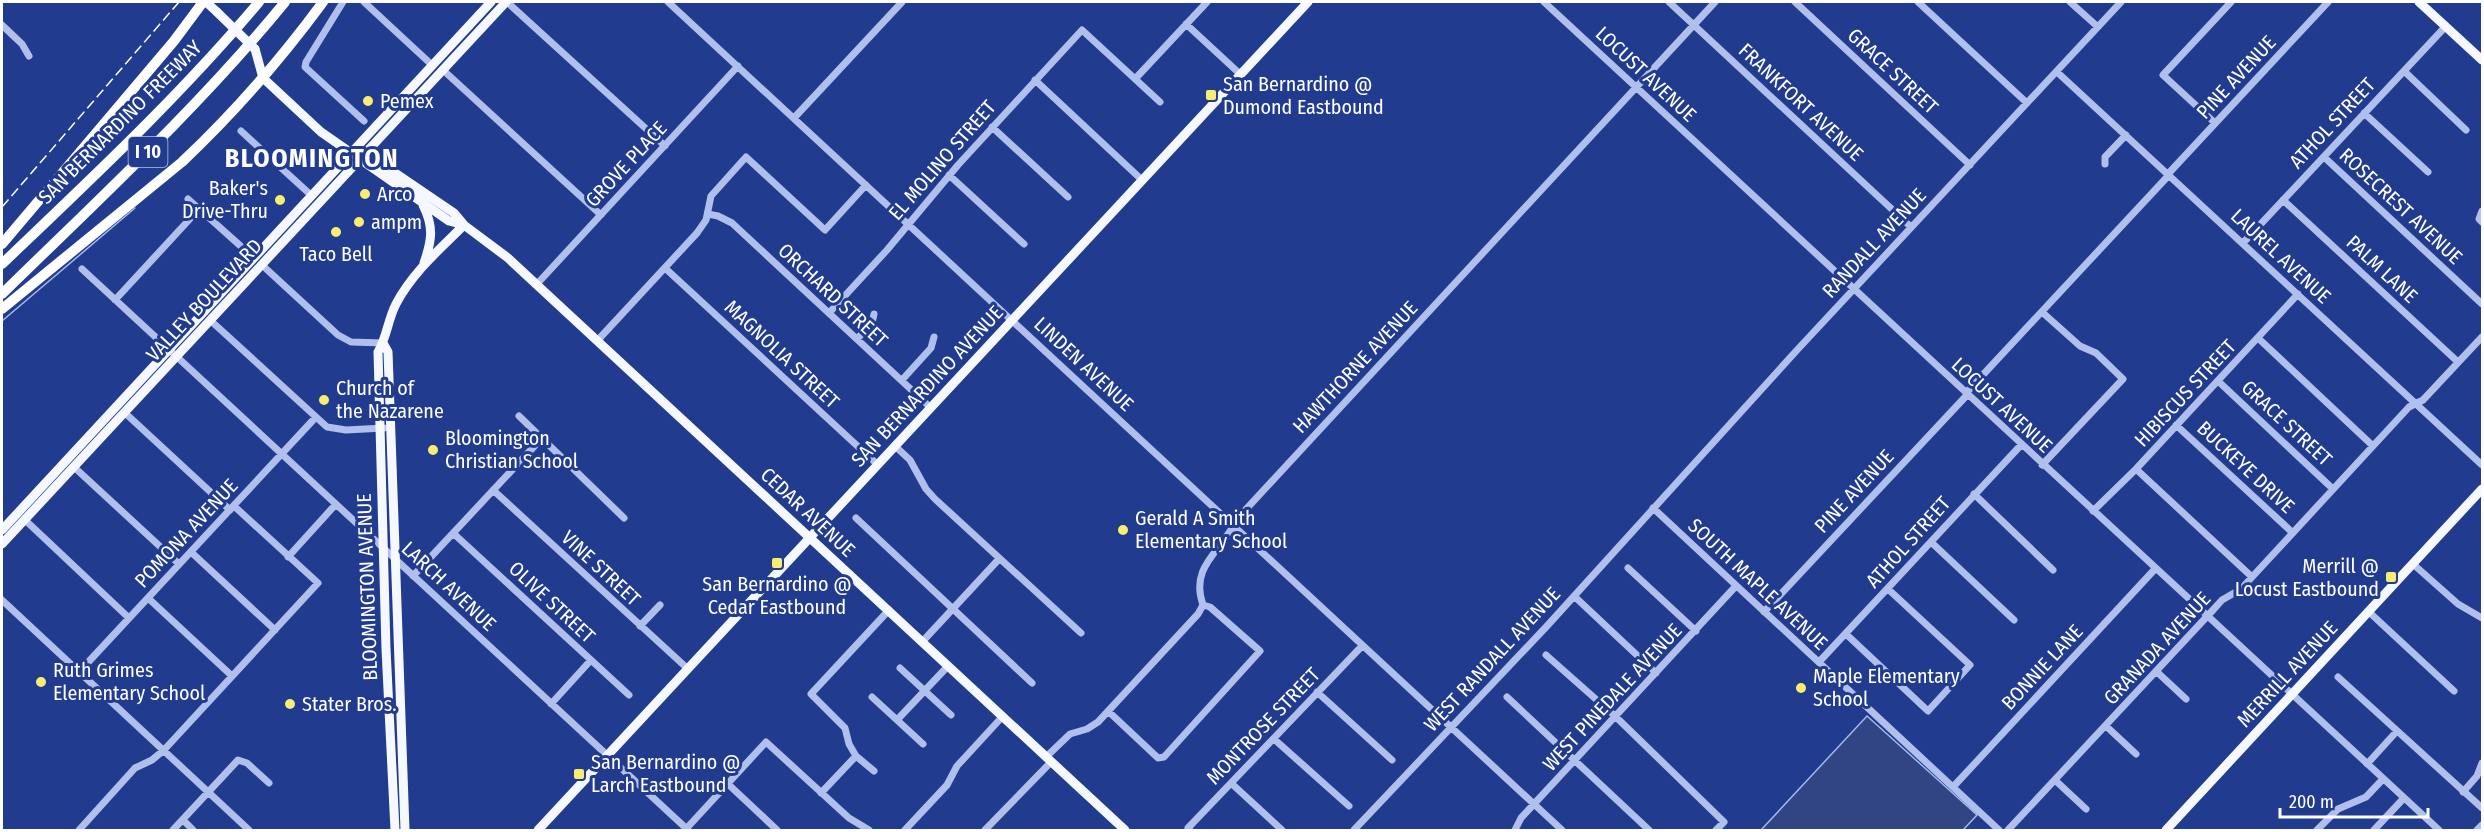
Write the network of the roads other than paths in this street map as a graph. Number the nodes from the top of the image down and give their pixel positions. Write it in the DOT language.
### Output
graph roads {
  1 [pos="204,2"];
  2 [pos="259,2"];
  3 [pos="285,2"];
  4 [pos="323,2"];
  5 [pos="343,2"];
  6 [pos="364,2"];
  7 [pos="491,2"];
  8 [pos="506,2"];
  9 [pos="668,2"];
  10 [pos="902,2"];
  11 [pos="1207,2"];
  12 [pos="1308,2"];
  13 [pos="1544,2"];
  14 [pos="1669,2"];
  15 [pos="1715,2"];
  16 [pos="1795,2"];
  17 [pos="1918,2"];
  18 [pos="2070,2"];
  19 [pos="2121,2"];
  20 [pos="2231,2"];
  21 [pos="2328,2"];
  22 [pos="2419,2"];
  23 [pos="1186,24"];
  24 [pos="2,25"];
  25 [pos="1694,25"];
  26 [pos="2446,26"];
  27 [pos="2098,27"];
  28 [pos="29,56"];
  29 [pos="2482,60"];
  30 [pos="432,65"];
  31 [pos="738,66"];
  32 [pos="443,70"];
  33 [pos="2404,71"];
  34 [pos="2057,72"];
  35 [pos="1240,74"];
  36 [pos="263,78"];
  37 [pos="1135,79"];
  38 [pos="1035,80"];
  39 [pos="1636,87"];
  40 [pos="1160,102"];
  41 [pos="2027,103"];
  42 [pos="2364,114"];
  43 [pos="794,118"];
  44 [pos="363,121"];
  45 [pos="2215,123"];
  46 [pos="992,127"];
  47 [pos="2466,130"];
  48 [pos="241,131"];
  49 [pos="2126,135"];
  50 [pos="665,146"];
  51 [pos="351,154"];
  52 [pos="2324,157"];
  53 [pos="360,160"];
  54 [pos="2105,164"];
  55 [pos="1970,165"];
  56 [pos="2428,172"];
  57 [pos="950,175"];
  58 [pos="2168,175"];
  59 [pos="1142,180"];
  60 [pos="866,185"];
  61 [pos="312,196"];
  62 [pos="1068,197"];
  63 [pos="188,199"];
  64 [pos="2283,200"];
  65 [pos="422,203"];
  66 [pos="199,209"];
  67 [pos="2482,211"];
  68 [pos="708,214"];
  69 [pos="601,215"];
  70 [pos="2481,221"];
  71 [pos="908,224"];
  72 [pos="464,225"];
  73 [pos="1911,227"];
  74 [pos="2243,243"];
  75 [pos="2,244"];
  76 [pos="1024,244"];
  77 [pos="254,258"];
  78 [pos="2,264"];
  79 [pos="262,265"];
  80 [pos="82,268"];
  81 [pos="422,268"];
  82 [pos="665,268"];
  83 [pos="537,284"];
  84 [pos="1855,289"];
  85 [pos="2,294"];
  86 [pos="2298,294"];
  87 [pos="116,300"];
  88 [pos="2482,304"];
  89 [pos="2,309"];
  90 [pos="2042,312"];
  91 [pos="829,313"];
  92 [pos="874,314"];
  93 [pos="210,320"];
  94 [pos="1013,320"];
  95 [pos="2482,337"];
  96 [pos="934,338"];
  97 [pos="2258,338"];
  98 [pos="857,339"];
  99 [pos="597,341"];
  100 [pos="383,343"];
  101 [pos="172,354"];
  102 [pos="2458,362"];
  103 [pos="902,380"];
  104 [pos="2218,381"];
  105 [pos="1967,393"];
  106 [pos="2415,404"];
  107 [pos="931,408"];
  108 [pos="124,412"];
  109 [pos="519,416"];
  110 [pos="315,418"];
  111 [pos="2176,425"];
  112 [pos="385,428"];
  113 [pos="542,438"];
  114 [pos="2021,445"];
  115 [pos="896,446"];
  116 [pos="2373,446"];
  117 [pos="281,455"];
  118 [pos="878,465"];
  119 [pos="2042,465"];
  120 [pos="2482,465"];
  121 [pos="74,466"];
  122 [pos="2136,469"];
  123 [pos="2333,489"];
  124 [pos="2482,489"];
  125 [pos="493,490"];
  126 [pos="1974,494"];
  127 [pos="336,504"];
  128 [pos="232,508"];
  129 [pos="1653,508"];
  130 [pos="2093,511"];
  131 [pos="624,518"];
  132 [pos="856,518"];
  133 [pos="24,519"];
  134 [pos="1234,525"];
  135 [pos="2,530"];
  136 [pos="453,533"];
  137 [pos="2293,533"];
  138 [pos="810,538"];
  139 [pos="1931,542"];
  140 [pos="2,544"];
  141 [pos="384,549"];
  142 [pos="191,552"];
  143 [pos="288,557"];
  144 [pos="395,559"];
  145 [pos="999,559"];
  146 [pos="179,564"];
  147 [pos="2414,564"];
  148 [pos="1628,568"];
  149 [pos="2155,569"];
  150 [pos="2053,570"];
  151 [pos="413,576"];
  152 [pos="2252,577"];
  153 [pos="1735,587"];
  154 [pos="1888,589"];
  155 [pos="1574,596"];
  156 [pos="148,598"];
  157 [pos="2,600"];
  158 [pos="660,605"];
  159 [pos="1203,605"];
  160 [pos="953,608"];
  161 [pos="889,610"];
  162 [pos="1764,612"];
  163 [pos="2369,612"];
  164 [pos="2208,615"];
  165 [pos="129,618"];
  166 [pos="2482,618"];
  167 [pos="2014,620"];
  168 [pos="640,626"];
  169 [pos="275,630"];
  170 [pos="1696,631"];
  171 [pos="1081,633"];
  172 [pos="1846,634"];
  173 [pos="921,642"];
  174 [pos="1362,646"];
  175 [pos="1546,655"];
  176 [pos="591,660"];
  177 [pos="1819,662"];
  178 [pos="948,666"];
  179 [pos="900,668"];
  180 [pos="687,669"];
  181 [pos="80,671"];
  182 [pos="2156,671"];
  183 [pos="1656,673"];
  184 [pos="232,676"];
  185 [pos="2338,677"];
  186 [pos="1032,683"];
  187 [pos="925,691"];
  188 [pos="2454,691"];
  189 [pos="1317,692"];
  190 [pos="2292,694"];
  191 [pos="629,695"];
  192 [pos="872,697"];
  193 [pos="1507,697"];
  194 [pos="2186,699"];
  195 [pos="389,702"];
  196 [pos="400,702"];
  197 [pos="551,704"];
  198 [pos="1108,711"];
  199 [pos="951,715"];
  200 [pos="1003,717"];
  201 [pos="1616,717"];
  202 [pos="897,720"];
  203 [pos="1451,726"];
  204 [pos="2106,726"];
  205 [pos="2397,731"];
  206 [pos="1274,739"];
  207 [pos="922,744"];
  208 [pos="164,750"];
  209 [pos="2136,754"];
  210 [pos="607,755"];
  211 [pos="856,756"];
  212 [pos="1048,759"];
  213 [pos="1392,760"];
  214 [pos="1574,760"];
  215 [pos="2482,763"];
  216 [pos="2367,764"];
  217 [pos="874,771"];
  218 [pos="2383,779"];
  219 [pos="2056,781"];
  220 [pos="269,783"];
  221 [pos="1231,783"];
  222 [pos="728,784"];
  223 [pos="394,787"];
  224 [pos="1953,787"];
  225 [pos="208,792"];
  226 [pos="2463,792"];
  227 [pos="821,793"];
  228 [pos="2404,798"];
  229 [pos="1534,805"];
  230 [pos="1349,806"];
  231 [pos="2482,808"];
  232 [pos="2086,809"];
  233 [pos="183,820"];
  234 [pos="2482,825"];
  235 [pos="405,826"];
  236 [pos="1189,829"];
  237 [pos="687,830"];
  238 [pos="79,831"];
  239 [pos="173,831"];
  240 [pos="193,831"];
  241 [pos="249,831"];
  242 [pos="395,831"];
  243 [pos="538,831"];
  244 [pos="777,831"];
  245 [pos="869,831"];
  246 [pos="905,831"];
  247 [pos="985,831"];
  248 [pos="1125,831"];
  249 [pos="1282,831"];
  250 [pos="1354,831"];
  251 [pos="1515,831"];
  252 [pos="1562,831"];
  253 [pos="1649,831"];
  254 [pos="1716,831"];
  255 [pos="2000,831"];
  256 [pos="2008,831"];
  257 [pos="2166,831"];
  258 [pos="2318,831"];
  259 [pos="2374,831"];
  260 [pos="2439,831"];
  261 [pos="2477,831"];
  1 -- 36 [label="main road, bridge"];
  1 -- 75 [label="highway"];
  2 -- 78 [label="highway, SAN BERNARDINO FREEWAY / I 10"];
  3 -- 85 [label="highway, SAN BERNARDINO FREEWAY / I 10"];
  4 -- 36 [label="highway"];
  5 -- 44 [label="street"];
  6 -- 30 [label="street"];
  7 -- 30 [label="main road, VALLEY BOULEVARD"];
  8 -- 32 [label="main road, VALLEY BOULEVARD"];
  8 -- 50 [label="street"];
  9 -- 31 [label="street, LINDEN AVENUE"];
  10 -- 43 [label="street"];
  11 -- 23 [label="street"];
  12 -- 35 [label="main road, SAN BERNARDINO AVENUE"];
  13 -- 39 [label="street, LOCUST AVENUE"];
  14 -- 25 [label="street, FRANKFORT AVENUE"];
  15 -- 25 [label="street, HAWTHORNE AVENUE"];
  16 -- 55 [label="street, GRACE STREET"];
  17 -- 41 [label="street"];
  18 -- 27 [label="street"];
  19 -- 27 [label="street, RANDALL AVENUE"];
  20 -- 45 [label="street"];
  21 -- 45 [label="street, PINE AVENUE"];
  22 -- 26 [label="main road"];
  23 -- 35 [label="street"];
  23 -- 37 [label="street"];
  24 -- 28 [label="street"];
  25 -- 39 [label="street, HAWTHORNE AVENUE"];
  25 -- 73 [label="street, FRANKFORT AVENUE"];
  26 -- 29 [label="main road"];
  26 -- 33 [label="street, ATHOL STREET"];
  27 -- 34 [label="street, RANDALL AVENUE"];
  30 -- 51 [label="main road, VALLEY BOULEVARD"];
  31 -- 43 [label="street, LINDEN AVENUE"];
  31 -- 50 [label="street, GROVE PLACE"];
  32 -- 53 [label="main road, VALLEY BOULEVARD"];
  32 -- 69 [label="street"];
  33 -- 42 [label="street, ATHOL STREET"];
  33 -- 47 [label="street"];
  34 -- 41 [label="street, RANDALL AVENUE"];
  34 -- 49 [label="street, LAUREL AVENUE"];
  35 -- 59 [label="main road, SAN BERNARDINO AVENUE"];
  36 -- 51 [label="main road, CEDAR AVENUE"];
  36 -- 89 [label="highway"];
  37 -- 38 [label="street, EL MOLINO STREET"];
  37 -- 40 [label="street"];
  38 -- 46 [label="street, EL MOLINO STREET"];
  38 -- 59 [label="street"];
  39 -- 84 [label="street, LOCUST AVENUE"];
  39 -- 134 [label="street, HAWTHORNE AVENUE"];
  41 -- 55 [label="street, RANDALL AVENUE"];
  42 -- 52 [label="street, ATHOL STREET"];
  42 -- 56 [label="street"];
  43 -- 60 [label="street, LINDEN AVENUE"];
  45 -- 58 [label="street, PINE AVENUE"];
  46 -- 57 [label="street, EL MOLINO STREET"];
  46 -- 62 [label="street"];
  48 -- 61 [label="street"];
  49 -- 54 [label="street"];
  49 -- 58 [label="street, LAUREL AVENUE"];
  50 -- 69 [label="street, GROVE PLACE"];
  51 -- 53 [label="main road, CEDAR AVENUE"];
  51 -- 61 [label="main road, VALLEY BOULEVARD"];
  52 -- 64 [label="street, ATHOL STREET"];
  52 -- 88 [label="street, ROSECREST AVENUE"];
  53 -- 65 [label="main road, CEDAR AVENUE"];
  53 -- 72 [label="main road, CEDAR AVENUE"];
  53 -- 79 [label="main road, VALLEY BOULEVARD"];
  55 -- 73 [label="street, RANDALL AVENUE"];
  57 -- 71 [label="street, EL MOLINO STREET"];
  57 -- 76 [label="street"];
  58 -- 74 [label="street, LAUREL AVENUE"];
  58 -- 90 [label="street, PINE AVENUE"];
  59 -- 94 [label="main road, SAN BERNARDINO AVENUE"];
  60 -- 68 [label="street"];
  60 -- 71 [label="street, LINDEN AVENUE"];
  61 -- 77 [label="main road, VALLEY BOULEVARD"];
  63 -- 66 [label="street"];
  64 -- 74 [label="street, ATHOL STREET"];
  64 -- 102 [label="street, PALM LANE"];
  65 -- 72 [label="main road, CEDAR AVENUE"];
  65 -- 81 [label="main road"];
  66 -- 77 [label="street"];
  66 -- 87 [label="street"];
  67 -- 70 [label="street"];
  68 -- 82 [label="street"];
  68 -- 91 [label="street, ORCHARD STREET"];
  69 -- 83 [label="street, GROVE PLACE"];
  71 -- 91 [label="street, EL MOLINO STREET"];
  71 -- 94 [label="street, LINDEN AVENUE"];
  72 -- 81 [label="main road, BLOOMINGTON AVENUE"];
  72 -- 83 [label="main road, CEDAR AVENUE"];
  73 -- 84 [label="street, RANDALL AVENUE"];
  74 -- 86 [label="street, LAUREL AVENUE"];
  77 -- 101 [label="main road, VALLEY BOULEVARD"];
  79 -- 93 [label="main road, VALLEY BOULEVARD"];
  79 -- 100 [label="street"];
  80 -- 87 [label="street, LARCH AVENUE"];
  81 -- 100 [label="main road, BLOOMINGTON AVENUE"];
  82 -- 99 [label="street"];
  82 -- 118 [label="street, MAGNOLIA STREET"];
  83 -- 99 [label="main road, CEDAR AVENUE"];
  84 -- 105 [label="street, LOCUST AVENUE"];
  84 -- 129 [label="street, RANDALL AVENUE"];
  86 -- 97 [label="street, HIBISCUS STREET"];
  86 -- 106 [label="street, LAUREL AVENUE"];
  87 -- 101 [label="street, LARCH AVENUE"];
  90 -- 105 [label="street, PINE AVENUE"];
  90 -- 119 [label="street"];
  91 -- 98 [label="street, ORCHARD STREET"];
  92 -- 98 [label="street"];
  93 -- 101 [label="main road, VALLEY BOULEVARD"];
  93 -- 110 [label="street"];
  94 -- 107 [label="main road, SAN BERNARDINO AVENUE"];
  94 -- 134 [label="street, LINDEN AVENUE"];
  95 -- 102 [label="street, GRANADA AVENUE"];
  96 -- 103 [label="street"];
  97 -- 104 [label="street, HIBISCUS STREET"];
  97 -- 116 [label="street"];
  98 -- 103 [label="street, ORCHARD STREET"];
  99 -- 138 [label="main road, CEDAR AVENUE"];
  100 -- 112 [label="main road, BLOOMINGTON AVENUE"];
  101 -- 108 [label="main road, VALLEY BOULEVARD"];
  101 -- 117 [label="street, LARCH AVENUE"];
  101 -- 135 [label="main road, VALLEY BOULEVARD"];
  102 -- 106 [label="street, GRANADA AVENUE"];
  103 -- 107 [label="street, ORCHARD STREET"];
  104 -- 111 [label="street, HIBISCUS STREET"];
  104 -- 123 [label="street, GRACE STREET"];
  105 -- 114 [label="street, LOCUST AVENUE"];
  105 -- 162 [label="street, PINE AVENUE"];
  106 -- 116 [label="street, GRANADA AVENUE"];
  106 -- 120 [label="street, LAUREL AVENUE"];
  107 -- 115 [label="main road, SAN BERNARDINO AVENUE"];
  108 -- 121 [label="main road, VALLEY BOULEVARD"];
  108 -- 128 [label="street"];
  109 -- 113 [label="street"];
  110 -- 112 [label="street"];
  110 -- 117 [label="street, POMONA AVENUE"];
  111 -- 122 [label="street, HIBISCUS STREET"];
  111 -- 137 [label="street, BUCKEYE DRIVE"];
  112 -- 141 [label="main road, BLOOMINGTON AVENUE"];
  112 -- 144 [label="main road, BLOOMINGTON AVENUE"];
  113 -- 125 [label="street"];
  113 -- 131 [label="street"];
  114 -- 119 [label="street, LOCUST AVENUE"];
  114 -- 126 [label="street, ATHOL STREET"];
  115 -- 118 [label="main road, SAN BERNARDINO AVENUE"];
  115 -- 145 [label="street"];
  116 -- 123 [label="street, GRANADA AVENUE"];
  117 -- 127 [label="street, LARCH AVENUE"];
  117 -- 128 [label="street, POMONA AVENUE"];
  118 -- 138 [label="main road, SAN BERNARDINO AVENUE"];
  119 -- 130 [label="street, LOCUST AVENUE"];
  121 -- 133 [label="main road, VALLEY BOULEVARD"];
  121 -- 146 [label="street"];
  122 -- 130 [label="street, HIBISCUS STREET"];
  122 -- 152 [label="street"];
  123 -- 137 [label="street, GRANADA AVENUE"];
  124 -- 147 [label="main road, MERRILL AVENUE"];
  125 -- 136 [label="street"];
  125 -- 168 [label="street, VINE STREET"];
  126 -- 139 [label="street, ATHOL STREET"];
  126 -- 150 [label="street"];
  127 -- 141 [label="street, LARCH AVENUE"];
  127 -- 143 [label="street"];
  128 -- 142 [label="street, POMONA AVENUE"];
  128 -- 143 [label="street"];
  129 -- 153 [label="street, SOUTH MAPLE AVENUE"];
  129 -- 155 [label="street, WEST RANDALL AVENUE"];
  130 -- 149 [label="street, LOCUST AVENUE"];
  132 -- 160 [label="street"];
  133 -- 140 [label="main road, VALLEY BOULEVARD"];
  133 -- 165 [label="street"];
  134 -- 159 [label="street, HAWTHORNE AVENUE"];
  134 -- 174 [label="street, LINDEN AVENUE"];
  136 -- 151 [label="street"];
  136 -- 176 [label="street, OLIVE STREET"];
  137 -- 152 [label="street, GRANADA AVENUE"];
  138 -- 161 [label="main road, CEDAR AVENUE"];
  138 -- 180 [label="main road, SAN BERNARDINO AVENUE"];
  139 -- 154 [label="street, ATHOL STREET"];
  139 -- 167 [label="street"];
  141 -- 144 [label="street, LARCH AVENUE"];
  141 -- 195 [label="main road, BLOOMINGTON AVENUE"];
  142 -- 146 [label="street, POMONA AVENUE"];
  142 -- 169 [label="street"];
  143 -- 169 [label="street"];
  144 -- 151 [label="street, LARCH AVENUE"];
  144 -- 196 [label="main road, BLOOMINGTON AVENUE"];
  145 -- 160 [label="street"];
  145 -- 171 [label="street"];
  146 -- 156 [label="street, POMONA AVENUE"];
  147 -- 163 [label="main road, MERRILL AVENUE"];
  147 -- 166 [label="street"];
  148 -- 170 [label="street"];
  149 -- 164 [label="street, LOCUST AVENUE"];
  149 -- 224 [label="street, BONNIE LANE"];
  151 -- 197 [label="street, LARCH AVENUE"];
  152 -- 164 [label="street, GRANADA AVENUE"];
  153 -- 162 [label="street, SOUTH MAPLE AVENUE"];
  153 -- 170 [label="street, WEST PINEDALE AVENUE"];
  154 -- 172 [label="street, ATHOL STREET"];
  154 -- 172 [label="street"];
  155 -- 183 [label="street"];
  155 -- 203 [label="street, WEST RANDALL AVENUE"];
  156 -- 165 [label="street, POMONA AVENUE"];
  156 -- 184 [label="street"];
  157 -- 181 [label="street"];
  158 -- 168 [label="street"];
  159 -- 198 [label="street"];
  159 -- 198 [label="street"];
  160 -- 173 [label="street"];
  160 -- 186 [label="street"];
  161 -- 173 [label="main road, CEDAR AVENUE"];
  161 -- 211 [label="street"];
  162 -- 177 [label="street, SOUTH MAPLE AVENUE"];
  163 -- 188 [label="street"];
  163 -- 190 [label="main road, MERRILL AVENUE"];
  164 -- 182 [label="street, GRANADA AVENUE"];
  164 -- 190 [label="street, LOCUST AVENUE"];
  165 -- 181 [label="street, POMONA AVENUE"];
  168 -- 180 [label="street, VINE STREET"];
  169 -- 184 [label="street"];
  170 -- 183 [label="street, WEST PINEDALE AVENUE"];
  172 -- 177 [label="street, ATHOL STREET"];
  173 -- 178 [label="main road, CEDAR AVENUE"];
  174 -- 189 [label="street, MONTROSE STREET"];
  174 -- 203 [label="street, LINDEN AVENUE"];
  175 -- 201 [label="street"];
  176 -- 191 [label="street, OLIVE STREET"];
  176 -- 197 [label="street"];
  177 -- 224 [label="street, SOUTH MAPLE AVENUE"];
  178 -- 187 [label="street"];
  178 -- 200 [label="main road, CEDAR AVENUE"];
  179 -- 187 [label="street"];
  180 -- 210 [label="main road, SAN BERNARDINO AVENUE"];
  181 -- 208 [label="street"];
  182 -- 194 [label="street"];
  182 -- 204 [label="street, GRANADA AVENUE"];
  183 -- 201 [label="street, WEST PINEDALE AVENUE"];
  184 -- 208 [label="street"];
  185 -- 205 [label="street"];
  187 -- 199 [label="street"];
  187 -- 202 [label="street"];
  189 -- 206 [label="street, MONTROSE STREET"];
  189 -- 213 [label="street"];
  190 -- 216 [label="street, LOCUST AVENUE"];
  190 -- 257 [label="main road, MERRILL AVENUE"];
  192 -- 202 [label="street"];
  193 -- 214 [label="street"];
  195 -- 196 [label="main road"];
  195 -- 223 [label="main road, BLOOMINGTON AVENUE"];
  196 -- 235 [label="main road, BLOOMINGTON AVENUE"];
  197 -- 210 [label="street, LARCH AVENUE"];
  198 -- 212 [label="street"];
  200 -- 212 [label="main road, CEDAR AVENUE"];
  200 -- 246 [label="street"];
  201 -- 214 [label="street, WEST PINEDALE AVENUE"];
  201 -- 254 [label="street"];
  202 -- 207 [label="street"];
  203 -- 229 [label="street, LINDEN AVENUE"];
  203 -- 250 [label="street, WEST RANDALL AVENUE"];
  204 -- 209 [label="street"];
  204 -- 219 [label="street, GRANADA AVENUE"];
  205 -- 216 [label="street"];
  205 -- 226 [label="street"];
  206 -- 221 [label="street, MONTROSE STREET"];
  206 -- 230 [label="street"];
  208 -- 225 [label="street"];
  208 -- 238 [label="street"];
  210 -- 237 [label="street, LARCH AVENUE"];
  210 -- 243 [label="main road, SAN BERNARDINO AVENUE"];
  211 -- 217 [label="street"];
  211 -- 227 [label="street"];
  212 -- 247 [label="street"];
  212 -- 248 [label="main road, CEDAR AVENUE"];
  214 -- 229 [label="street, WEST PINEDALE AVENUE"];
  214 -- 253 [label="street"];
  215 -- 226 [label="street"];
  216 -- 218 [label="street, LOCUST AVENUE"];
  218 -- 228 [label="street, LOCUST AVENUE"];
  218 -- 258 [label="street"];
  219 -- 232 [label="street"];
  219 -- 256 [label="street, GRANADA AVENUE"];
  220 -- 225 [label="street"];
  221 -- 236 [label="street, MONTROSE STREET"];
  221 -- 249 [label="street"];
  222 -- 227 [label="street"];
  222 -- 237 [label="street"];
  222 -- 244 [label="street"];
  223 -- 235 [label="main road"];
  223 -- 242 [label="main road, BLOOMINGTON AVENUE"];
  224 -- 255 [label="street, SOUTH MAPLE AVENUE"];
  225 -- 233 [label="street"];
  225 -- 241 [label="street"];
  226 -- 231 [label="street"];
  227 -- 245 [label="street"];
  228 -- 259 [label="street"];
  228 -- 260 [label="street, LOCUST AVENUE"];
  229 -- 251 [label="street, WEST PINEDALE AVENUE"];
  229 -- 252 [label="street, LINDEN AVENUE"];
  233 -- 239 [label="street"];
  233 -- 240 [label="street"];
  234 -- 261 [label="street"];
}
